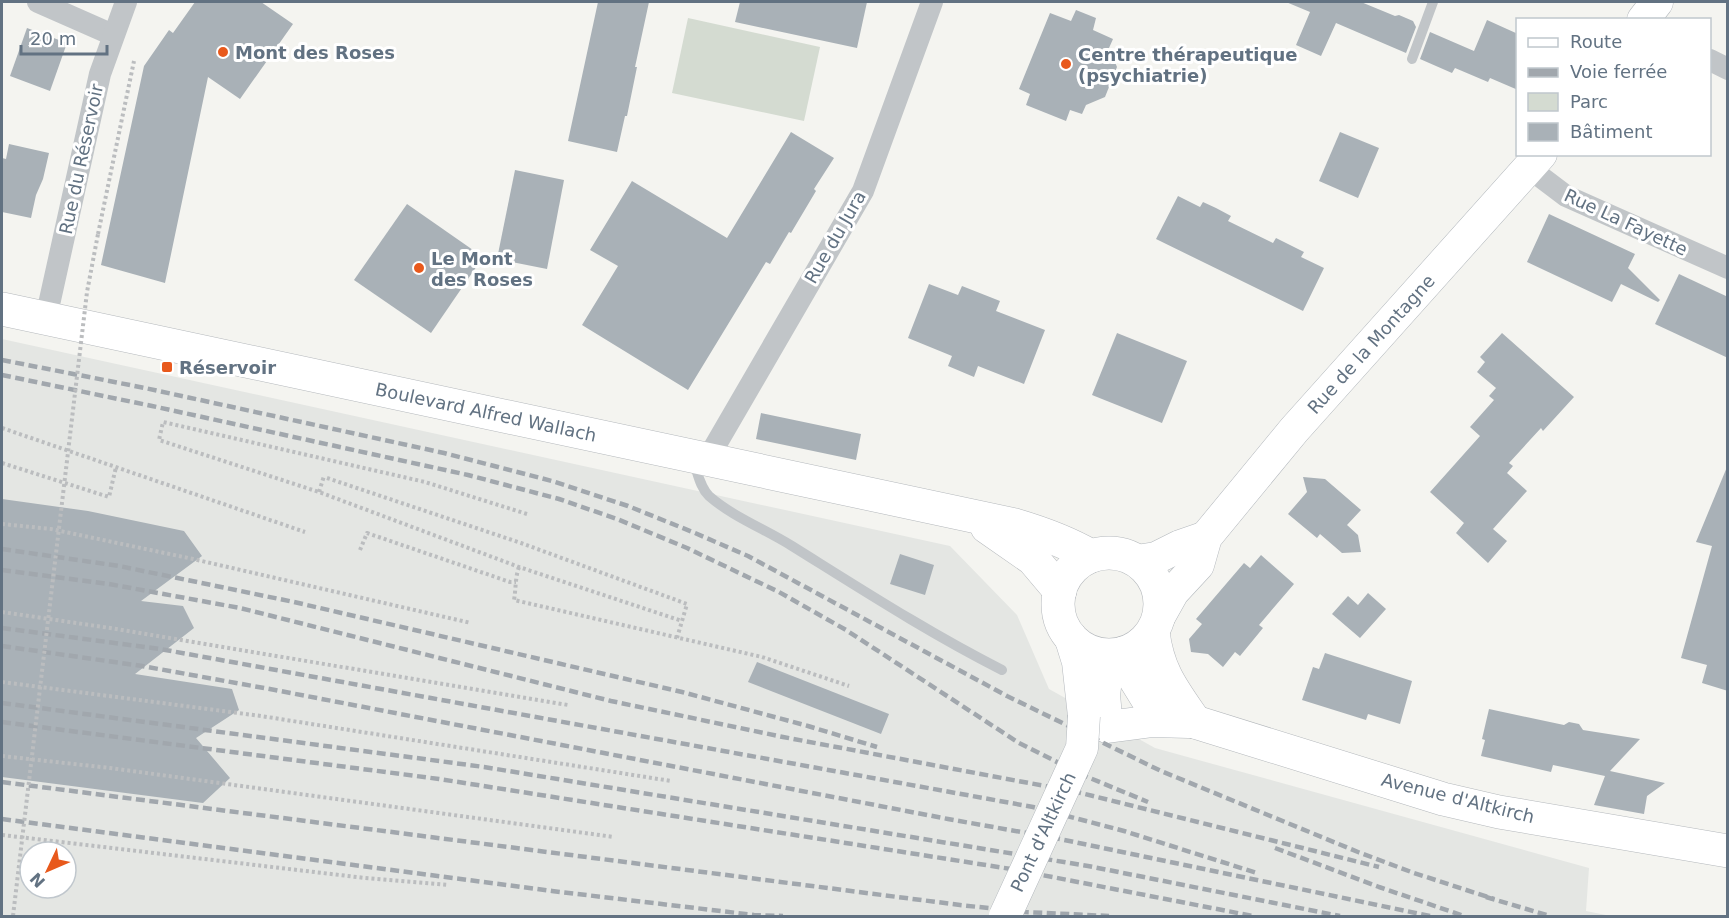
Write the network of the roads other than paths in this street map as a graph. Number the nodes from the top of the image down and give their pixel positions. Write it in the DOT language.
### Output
graph roads {
  1 [pos="38,2"];
  2 [pos="126,2"];
  3 [pos="932,2"];
  4 [pos="1433,2"];
  5 [pos="1657,2"];
  6 [pos="1645,18"];
  7 [pos="113,35"];
  8 [pos="1412,59"];
  9 [pos="1711,60"];
  10 [pos="1728,69"];
  11 [pos="1535,161"];
  12 [pos="1728,268"];
  13 [pos="2,309"];
  14 [pos="46,318"];
  15 [pos="701,458"];
  16 [pos="971,516"];
  17 [pos="1206,537"];
  18 [pos="1090,556"];
  19 [pos="1137,561"];
  20 [pos="1060,591"];
  21 [pos="1156,625"];
  22 [pos="1070,636"];
  23 [pos="1117,654"];
  24 [pos="1002,670"];
  25 [pos="1096,722"];
  26 [pos="1195,722"];
  27 [pos="1728,851"];
  28 [pos="1005,916"];
  1 -- 7 [label="street"];
  2 -- 7 [label="street, Rue du Réservoir"];
  3 -- 15 [label="street, Rue du Jura"];
  4 -- 8 [label="lane"];
  5 -- 6 [label="main road"];
  7 -- 14 [label="street, Rue du Réservoir"];
  9 -- 10 [label="street"];
  11 -- 12 [label="street, Rue La Fayette"];
  11 -- 17 [label="main road, Rue de la Montagne"];
  13 -- 14 [label="main road, Boulevard Alfred Wallach"];
  14 -- 15 [label="main road, Boulevard Alfred Wallach"];
  15 -- 16 [label="main road, Boulevard Alfred Wallach"];
  15 -- 24 [label="lane"];
  16 -- 18 [label="main road, Boulevard Alfred Wallach"];
  16 -- 20 [label="main road, Boulevard Alfred Wallach"];
  17 -- 19 [label="main road"];
  17 -- 21 [label="main road, Rue de la Montagne"];
  18 -- 19 [label="main road"];
  18 -- 20 [label="main road"];
  19 -- 21 [label="main road"];
  20 -- 22 [label="main road"];
  21 -- 23 [label="main road"];
  21 -- 26 [label="main road"];
  22 -- 23 [label="main road"];
  22 -- 25 [label="main road"];
  23 -- 25 [label="main road"];
  23 -- 26 [label="main road, Avenue d'Altkirch"];
  25 -- 26 [label="main road, Avenue d'Altkirch"];
  25 -- 28 [label="main road, Pont d'Altkirch, bridge"];
  26 -- 27 [label="main road, Avenue d'Altkirch"];
}
